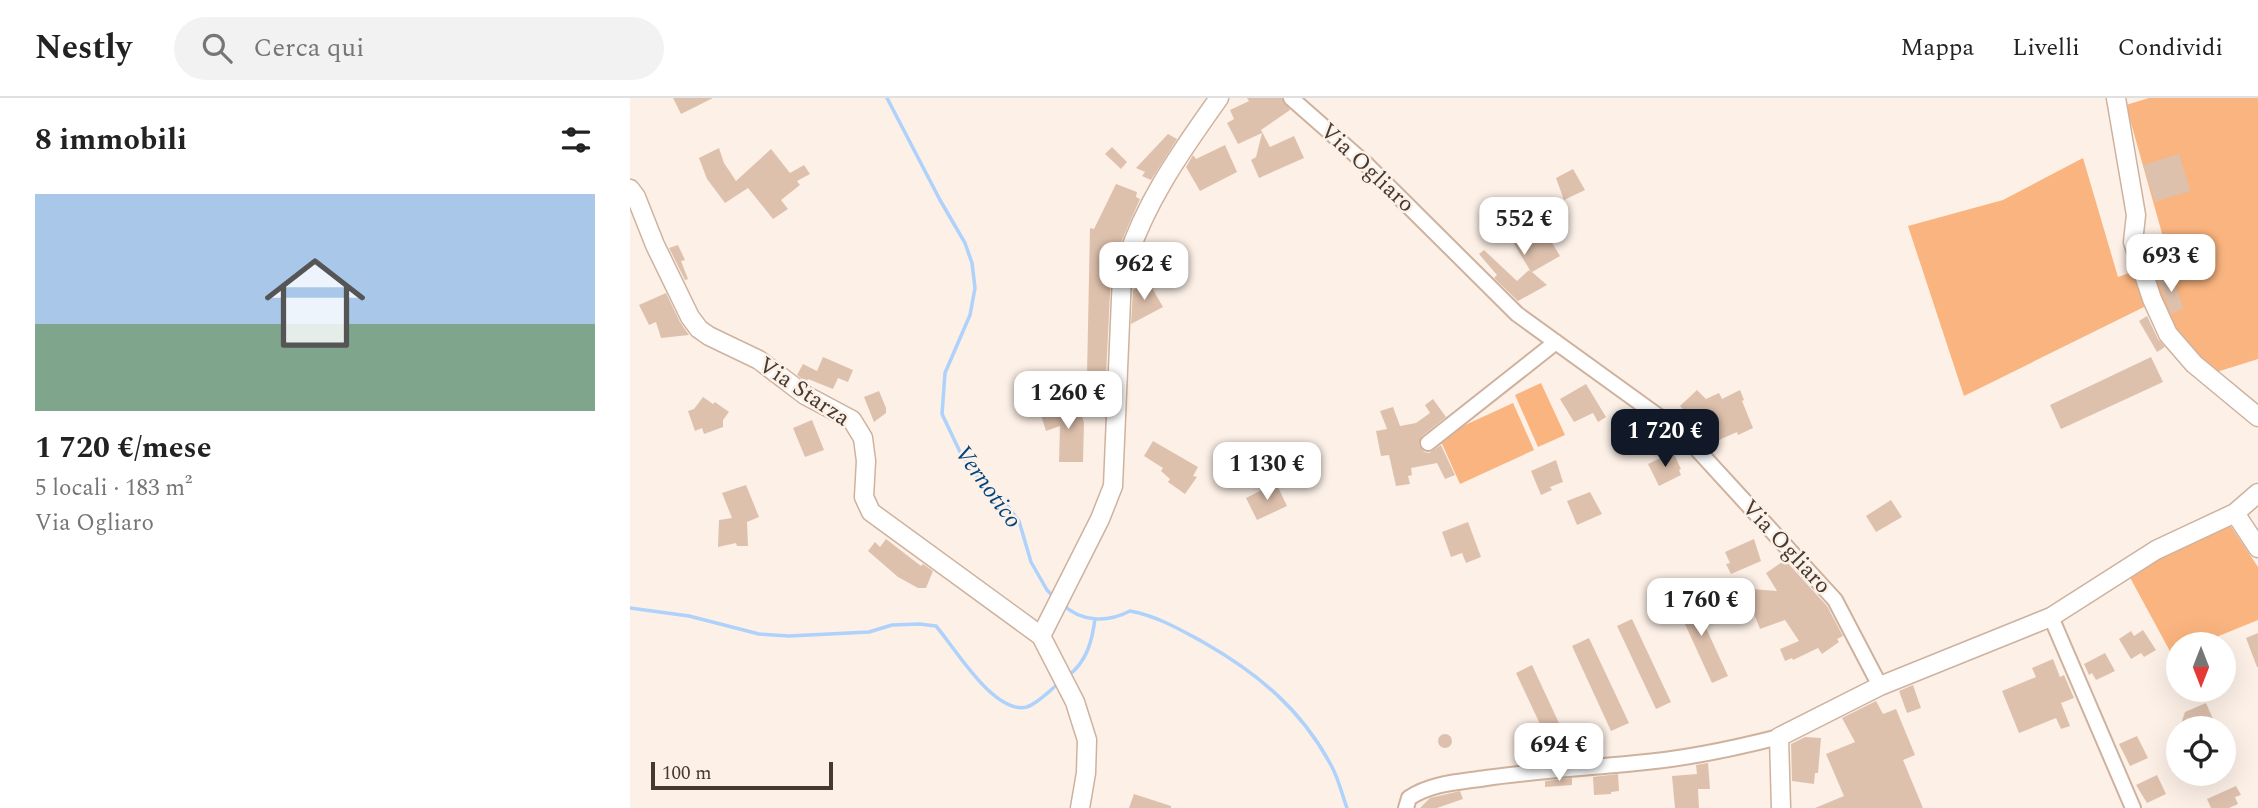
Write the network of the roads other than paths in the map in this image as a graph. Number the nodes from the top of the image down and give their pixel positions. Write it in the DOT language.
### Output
graph roads {
  1 [pos="1219,98"];
  2 [pos="1291,98"];
  3 [pos="2116,98"];
  4 [pos="630,189"];
  5 [pos="1556,342"];
  6 [pos="2258,417"];
  7 [pos="1428,443"];
  8 [pos="2247,503"];
  9 [pos="2258,528"];
  10 [pos="2258,548"];
  11 [pos="2051,617"];
  12 [pos="1041,636"];
  13 [pos="1880,686"];
  14 [pos="1779,744"];
  15 [pos="1080,808"];
  16 [pos="1406,808"];
  17 [pos="1781,808"];
  18 [pos="2133,808"];
  1 -- 12 [label="street"];
  2 -- 5 [label="street, Via Ogliaro"];
  3 -- 6 [label="street"];
  4 -- 12 [label="street, Via Starza"];
  5 -- 7 [label="street"];
  5 -- 13 [label="street, Via Ogliaro"];
  8 -- 9 [label="street"];
  8 -- 10 [label="street"];
  8 -- 11 [label="street"];
  11 -- 13 [label="street"];
  11 -- 18 [label="street"];
  12 -- 15 [label="street"];
  13 -- 14 [label="street"];
  14 -- 16 [label="street"];
  14 -- 17 [label="street"];
}
